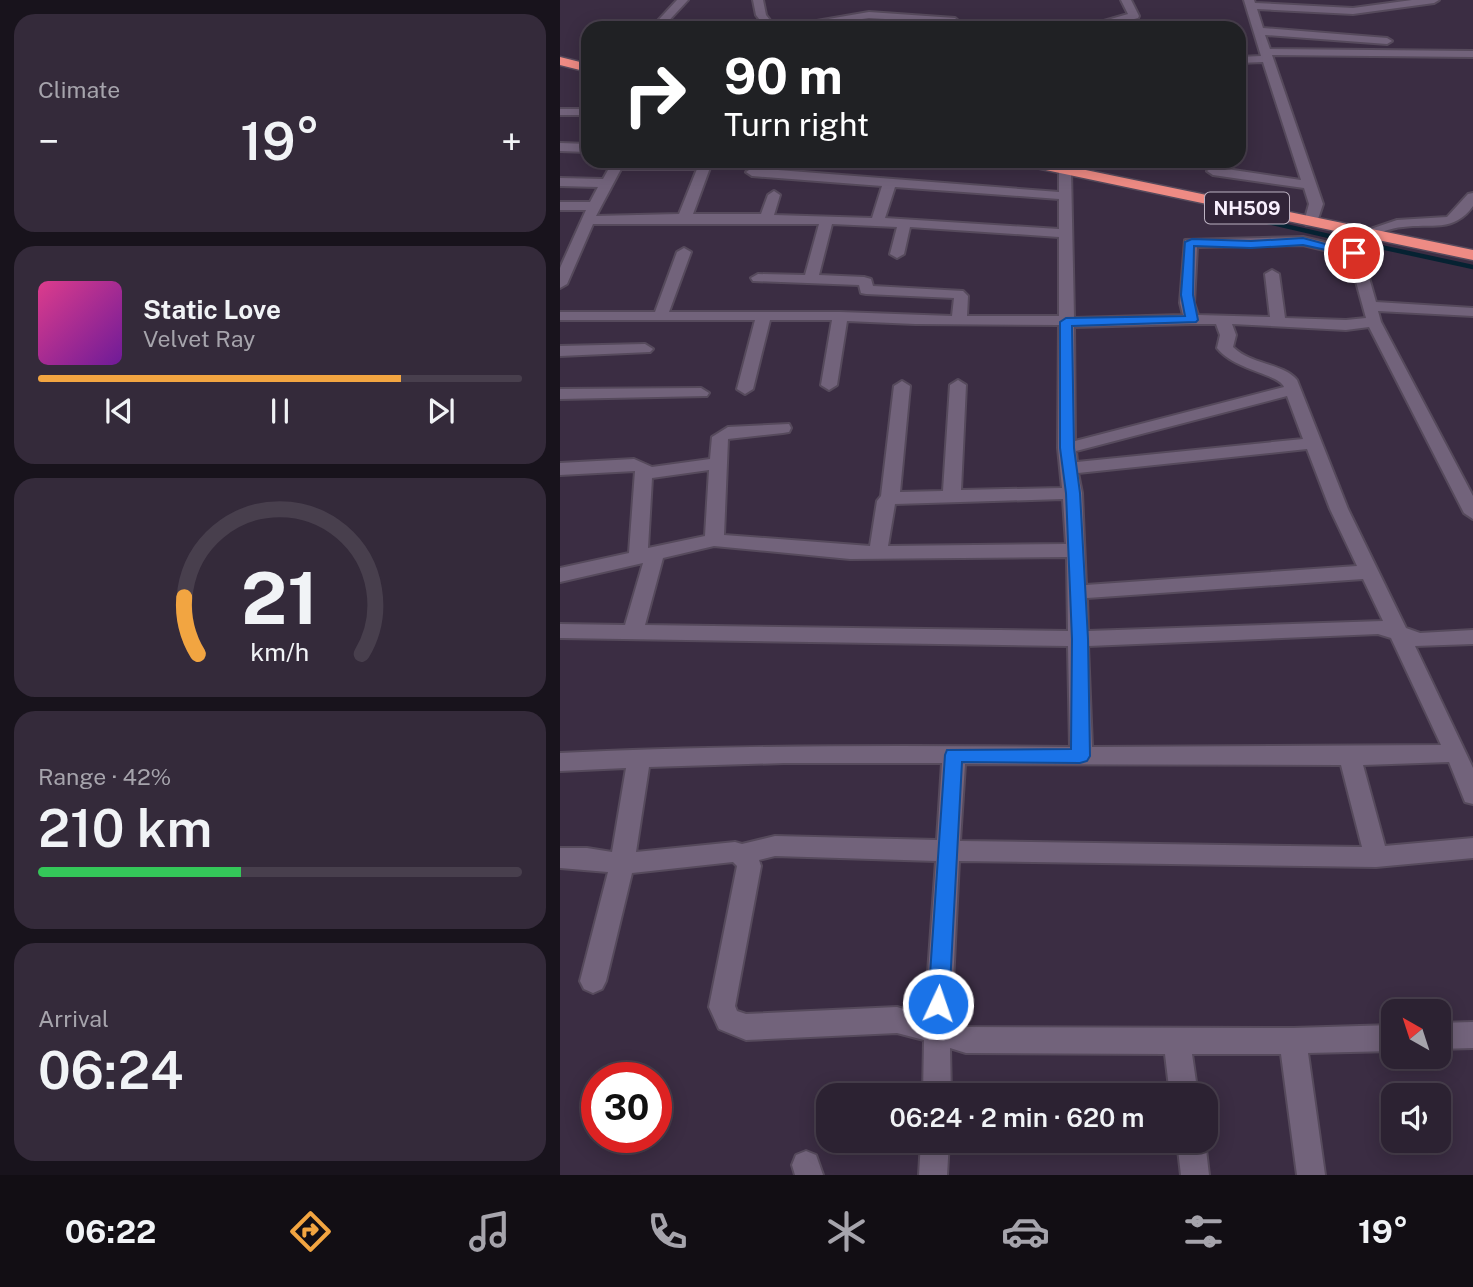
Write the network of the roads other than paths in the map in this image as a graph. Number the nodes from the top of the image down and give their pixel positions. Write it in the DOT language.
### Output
graph roads {
  1 [pos="683,0"];
  2 [pos="758,0"];
  3 [pos="1126,0"];
  4 [pos="1434,0"];
  5 [pos="1250,3"];
  6 [pos="1327,5"];
  7 [pos="663,21"];
  8 [pos="766,21"];
  9 [pos="828,21"];
  10 [pos="936,21"];
  11 [pos="1118,21"];
  12 [pos="1259,31"];
  13 [pos="1387,41"];
  14 [pos="1473,54"];
  15 [pos="1267,55"];
  16 [pos="1246,59"];
  17 [pos="560,61"];
  18 [pos="581,66"];
  19 [pos="560,112"];
  20 [pos="581,112"];
  21 [pos="560,148"];
  22 [pos="581,148"];
  23 [pos="616,168"];
  24 [pos="704,168"];
  25 [pos="1061,168"];
  26 [pos="1070,168"];
  27 [pos="1213,171"];
  28 [pos="751,172"];
  29 [pos="560,182"];
  30 [pos="890,182"];
  31 [pos="609,183"];
  32 [pos="1310,185"];
  33 [pos="774,195"];
  34 [pos="1065,196"];
  35 [pos="1473,197"];
  36 [pos="560,206"];
  37 [pos="591,213"];
  38 [pos="685,217"];
  39 [pos="766,218"];
  40 [pos="827,219"];
  41 [pos="877,221"];
  42 [pos="905,222"];
  43 [pos="1311,222"];
  44 [pos="1348,229"];
  45 [pos="1366,233"];
  46 [pos="1066,234"];
  47 [pos="684,252"];
  48 [pos="1354,253"];
  49 [pos="897,254"];
  50 [pos="1473,255"];
  51 [pos="1272,274"];
  52 [pos="758,278"];
  53 [pos="561,279"];
  54 [pos="811,279"];
  55 [pos="864,290"];
  56 [pos="1473,312"];
  57 [pos="661,314"];
  58 [pos="1371,314"];
  59 [pos="764,315"];
  60 [pos="560,316"];
  61 [pos="840,316"];
  62 [pos="857,317"];
  63 [pos="1222,319"];
  64 [pos="959,320"];
  65 [pos="1192,320"];
  66 [pos="1278,321"];
  67 [pos="1066,322"];
  68 [pos="645,349"];
  69 [pos="560,351"];
  70 [pos="829,385"];
  71 [pos="958,385"];
  72 [pos="902,386"];
  73 [pos="745,388"];
  74 [pos="1293,390"];
  75 [pos="701,393"];
  76 [pos="560,394"];
  77 [pos="783,429"];
  78 [pos="1313,443"];
  79 [pos="1067,448"];
  80 [pos="717,464"];
  81 [pos="560,468"];
  82 [pos="1070,468"];
  83 [pos="645,473"];
  84 [pos="1073,493"];
  85 [pos="952,496"];
  86 [pos="890,498"];
  87 [pos="1473,513"];
  88 [pos="714,540"];
  89 [pos="1076,550"];
  90 [pos="878,553"];
  91 [pos="647,554"];
  92 [pos="1369,572"];
  93 [pos="560,575"];
  94 [pos="1078,592"];
  95 [pos="560,631"];
  96 [pos="633,632"];
  97 [pos="1399,634"];
  98 [pos="1473,637"];
  99 [pos="1080,639"];
  100 [pos="1456,753"];
  101 [pos="954,755"];
  102 [pos="1080,756"];
  103 [pos="639,757"];
  104 [pos="1350,758"];
  105 [pos="560,762"];
  106 [pos="1473,795"];
  107 [pos="1473,848"];
  108 [pos="947,851"];
  109 [pos="743,854"];
  110 [pos="1376,857"];
  111 [pos="560,858"];
  112 [pos="622,864"];
  113 [pos="593,981"];
  114 [pos="937,1030"];
  115 [pos="1473,1035"];
  116 [pos="1451,1036"];
  117 [pos="1381,1038"];
  118 [pos="1177,1041"];
  119 [pos="1293,1041"];
  120 [pos="937,1083"];
  121 [pos="1182,1083"];
  122 [pos="934,1153"];
  123 [pos="1192,1153"];
  124 [pos="933,1175"];
  125 [pos="1195,1175"];
  126 [pos="1311,1175"];
  1 -- 7 [label="street"];
  2 -- 8 [label="street"];
  3 -- 11 [label="street"];
  4 -- 6 [label="street"];
  5 -- 6 [label="street"];
  5 -- 12 [label="street"];
  9 -- 10 [label="street"];
  12 -- 13 [label="street"];
  12 -- 15 [label="street"];
  14 -- 15 [label="street"];
  15 -- 16 [label="street"];
  15 -- 32 [label="street"];
  17 -- 18 [label="highway"];
  19 -- 20 [label="street"];
  21 -- 22 [label="street"];
  23 -- 31 [label="street"];
  24 -- 38 [label="street"];
  25 -- 34 [label="street"];
  26 -- 43 [label="highway, NH509"];
  27 -- 32 [label="street"];
  28 -- 30 [label="street"];
  29 -- 31 [label="street"];
  30 -- 34 [label="street"];
  30 -- 41 [label="street"];
  31 -- 37 [label="street"];
  32 -- 43 [label="street"];
  33 -- 39 [label="street"];
  34 -- 46 [label="street"];
  35 -- 45 [label="street"];
  36 -- 37 [label="street"];
  37 -- 38 [label="street"];
  37 -- 53 [label="street"];
  38 -- 39 [label="street"];
  39 -- 40 [label="street"];
  40 -- 41 [label="street"];
  40 -- 54 [label="street"];
  41 -- 42 [label="street"];
  42 -- 46 [label="street"];
  42 -- 49 [label="street"];
  43 -- 44 [label="highway, NH509"];
  44 -- 45 [label="highway, NH509"];
  44 -- 48 [label="street"];
  45 -- 50 [label="highway, NH509"];
  46 -- 67 [label="street"];
  47 -- 57 [label="street"];
  48 -- 58 [label="street"];
  48 -- 65 [label="street"];
  51 -- 66 [label="street"];
  52 -- 54 [label="street"];
  54 -- 55 [label="street"];
  55 -- 62 [label="street"];
  55 -- 64 [label="street"];
  56 -- 58 [label="street"];
  57 -- 59 [label="street"];
  57 -- 60 [label="street"];
  58 -- 66 [label="street"];
  58 -- 87 [label="street"];
  59 -- 61 [label="street"];
  59 -- 73 [label="street"];
  61 -- 62 [label="street"];
  61 -- 70 [label="street"];
  62 -- 64 [label="street"];
  63 -- 65 [label="street"];
  63 -- 66 [label="street"];
  63 -- 74 [label="street"];
  64 -- 67 [label="street"];
  65 -- 67 [label="street"];
  67 -- 79 [label="street"];
  68 -- 69 [label="street"];
  71 -- 85 [label="street"];
  72 -- 86 [label="street"];
  74 -- 78 [label="street"];
  74 -- 79 [label="street"];
  75 -- 76 [label="street"];
  77 -- 80 [label="street"];
  78 -- 82 [label="street"];
  78 -- 92 [label="street"];
  79 -- 82 [label="street"];
  80 -- 83 [label="street"];
  80 -- 88 [label="street"];
  81 -- 83 [label="street"];
  82 -- 84 [label="street"];
  83 -- 91 [label="street"];
  84 -- 85 [label="street"];
  84 -- 89 [label="street"];
  85 -- 86 [label="street"];
  86 -- 90 [label="street"];
  88 -- 90 [label="street"];
  88 -- 91 [label="street"];
  89 -- 90 [label="street"];
  89 -- 94 [label="street"];
  91 -- 93 [label="street"];
  91 -- 96 [label="street"];
  92 -- 94 [label="street"];
  92 -- 97 [label="street"];
  94 -- 99 [label="street"];
  95 -- 96 [label="street"];
  96 -- 99 [label="street"];
  97 -- 98 [label="street"];
  97 -- 99 [label="street"];
  97 -- 100 [label="street"];
  99 -- 102 [label="street"];
  100 -- 104 [label="street"];
  100 -- 106 [label="street"];
  101 -- 102 [label="street"];
  101 -- 103 [label="street"];
  101 -- 108 [label="street"];
  102 -- 104 [label="street"];
  103 -- 105 [label="street"];
  103 -- 112 [label="street"];
  104 -- 110 [label="street"];
  107 -- 110 [label="street"];
  108 -- 109 [label="street"];
  108 -- 110 [label="street"];
  108 -- 114 [label="street"];
  109 -- 112 [label="street"];
  109 -- 114 [label="street"];
  111 -- 112 [label="street"];
  112 -- 113 [label="street"];
  114 -- 118 [label="street"];
  114 -- 120 [label="street"];
  115 -- 116 [label="street"];
  117 -- 119 [label="street"];
  118 -- 119 [label="street"];
  118 -- 121 [label="street"];
  119 -- 126 [label="street"];
  122 -- 124 [label="street"];
  123 -- 125 [label="street"];
}
